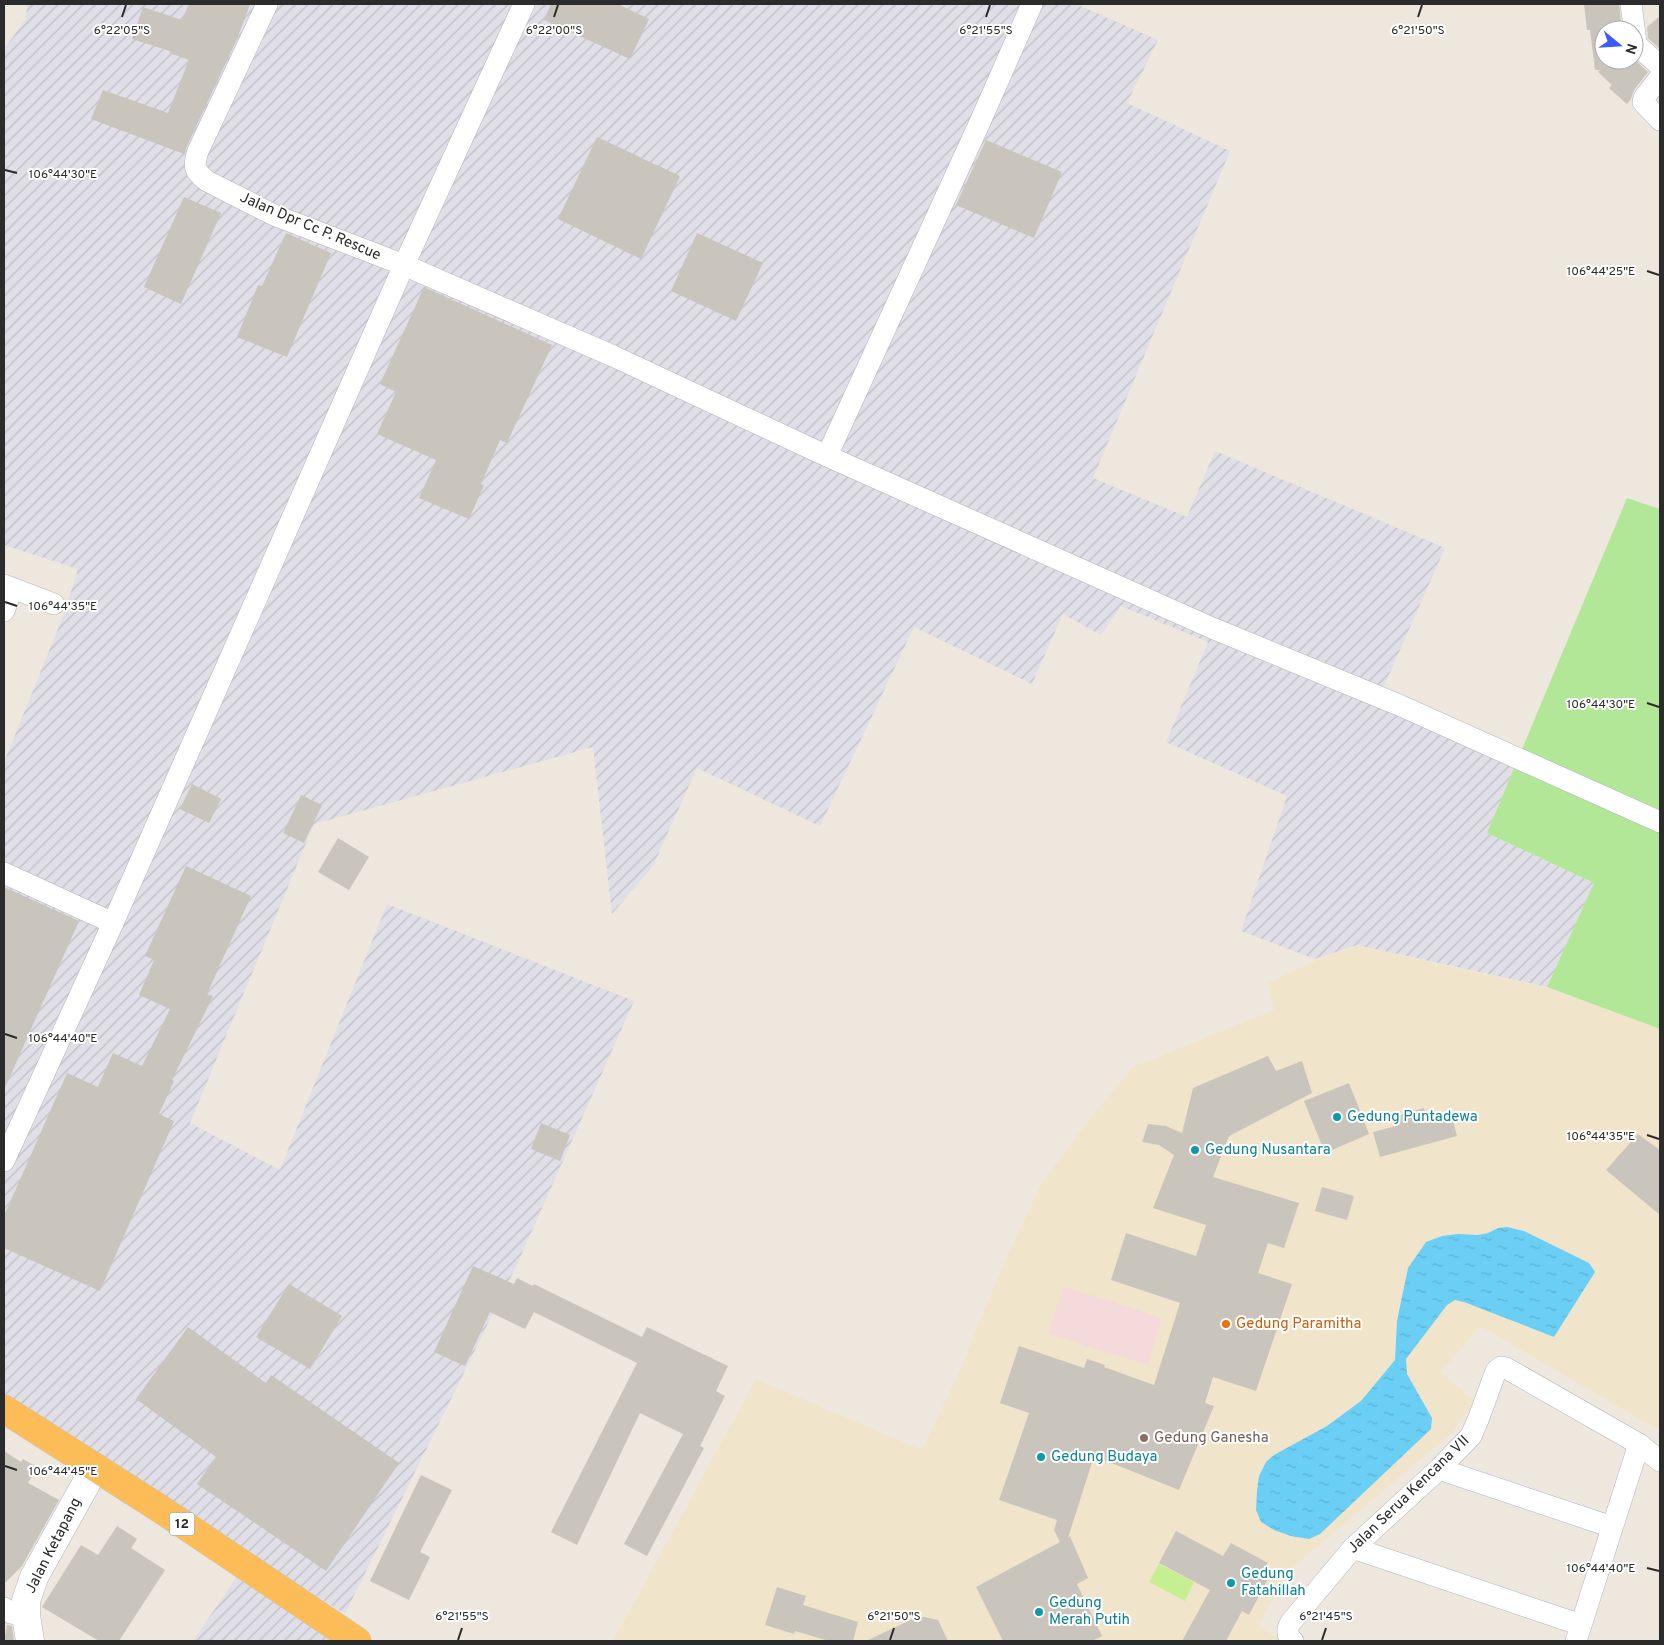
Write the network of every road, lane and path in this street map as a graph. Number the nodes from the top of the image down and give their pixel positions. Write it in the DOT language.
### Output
graph roads {
  1 [pos="267,4"];
  2 [pos="524,4"];
  3 [pos="1032,4"];
  4 [pos="1631,4"];
  5 [pos="1660,66"];
  6 [pos="1660,77"];
  7 [pos="1660,120"];
  8 [pos="404,266"];
  9 [pos="827,456"];
  10 [pos="8,587"];
  11 [pos="54,604"];
  12 [pos="4,611"];
  13 [pos="1660,822"];
  14 [pos="4,873"];
  15 [pos="113,923"];
  16 [pos="4,1161"];
  17 [pos="4,1409"];
  18 [pos="4,1428"];
  19 [pos="1639,1444"];
  20 [pos="1660,1461"];
  21 [pos="1439,1469"];
  22 [pos="87,1482"];
  23 [pos="1612,1527"];
  24 [pos="1353,1548"];
  25 [pos="20,1622"];
  26 [pos="1578,1633"];
  27 [pos="328,1641"];
  28 [pos="357,1641"];
  29 [pos="1293,1641"];
  1 -- 8 [label="street, Jalan Dpr Cc P. Rescue"];
  2 -- 8 [label="street"];
  3 -- 9 [label="street"];
  4 -- 5 [label="street"];
  6 -- 7 [label="street"];
  8 -- 9 [label="street"];
  8 -- 15 [label="street"];
  9 -- 13 [label="street"];
  10 -- 11 [label="street"];
  10 -- 12 [label="street"];
  14 -- 15 [label="street"];
  15 -- 16 [label="street"];
  17 -- 28 [label="highway, 12"];
  18 -- 22 [label="highway, 12"];
  19 -- 20 [label="street, Jalan Serua Kencana VII"];
  19 -- 21 [label="street, Jalan Serua Kencana VII"];
  19 -- 23 [label="street"];
  21 -- 23 [label="street"];
  21 -- 24 [label="street, Jalan Serua Kencana VII"];
  22 -- 25 [label="street, Jalan Ketapang"];
  22 -- 27 [label="highway, 12"];
  23 -- 26 [label="street"];
  24 -- 26 [label="street"];
  24 -- 29 [label="street, Jalan Serua Kencana VII"];
}
